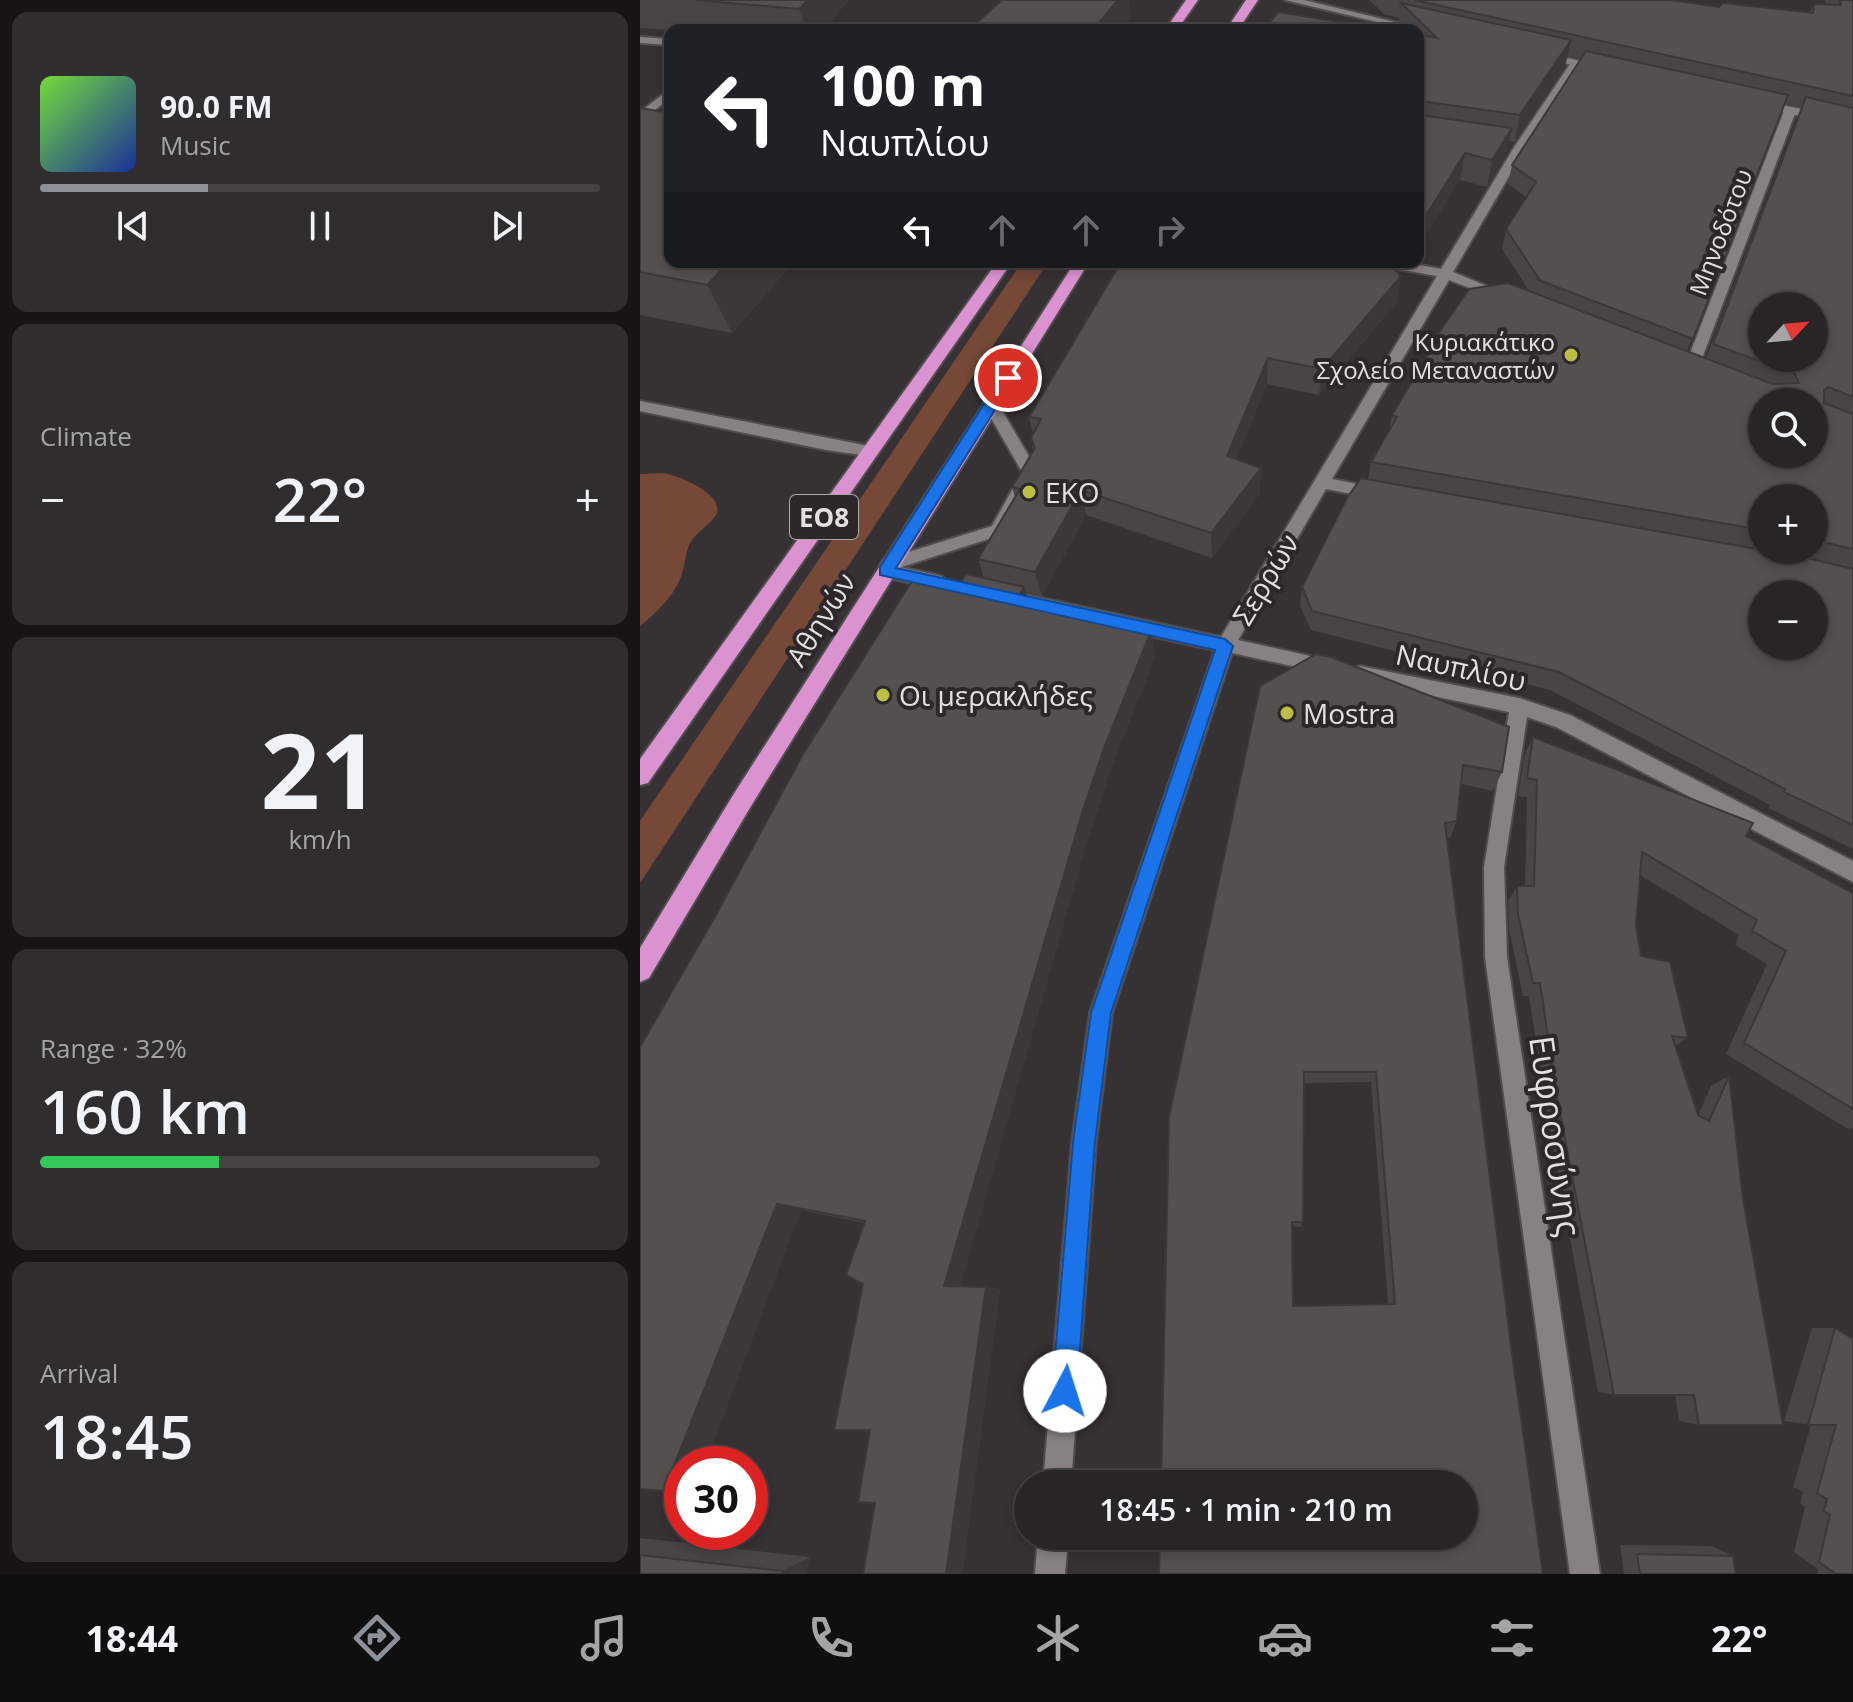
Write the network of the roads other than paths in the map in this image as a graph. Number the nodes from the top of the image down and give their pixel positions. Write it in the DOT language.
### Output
graph roads {
  1 [pos="1192,0"];
  2 [pos="1252,0"];
  3 [pos="1290,0"];
  4 [pos="1175,24"];
  5 [pos="1236,24"];
  6 [pos="1398,24"];
  7 [pos="1424,30"];
  8 [pos="1429,31"];
  9 [pos="640,40"];
  10 [pos="664,42"];
  11 [pos="1532,53"];
  12 [pos="1576,63"];
  13 [pos="1622,73"];
  14 [pos="664,97"];
  15 [pos="1744,100"];
  16 [pos="1790,111"];
  17 [pos="640,118"];
  18 [pos="1853,124"];
  19 [pos="1001,268"];
  20 [pos="1078,268"];
  21 [pos="1414,268"];
  22 [pos="1446,274"];
  23 [pos="1518,302"];
  24 [pos="1691,369"];
  25 [pos="991,404"];
  26 [pos="640,406"];
  27 [pos="869,451"];
  28 [pos="1323,483"];
  29 [pos="1399,497"];
  30 [pos="888,568"];
  31 [pos="1225,646"];
  32 [pos="1519,706"];
  33 [pos="640,776"];
  34 [pos="1853,872"];
  35 [pos="640,970"];
  36 [pos="1058,1470"];
  37 [pos="1052,1550"];
  38 [pos="1050,1574"];
  39 [pos="1585,1574"];
  1 -- 4 [label="highway"];
  2 -- 5 [label="highway"];
  3 -- 6 [label="street"];
  7 -- 8 [label="street"];
  9 -- 10 [label="street"];
  11 -- 12 [label="street"];
  12 -- 13 [label="street"];
  12 -- 22 [label="street, Σερρών"];
  14 -- 17 [label="street"];
  15 -- 16 [label="street"];
  16 -- 18 [label="street"];
  16 -- 24 [label="street, Μηνοδότου"];
  19 -- 27 [label="highway, Αθηνών / ΕΟ8"];
  20 -- 25 [label="highway, Αθηνών / ΕΟ8"];
  21 -- 22 [label="street"];
  22 -- 23 [label="street"];
  22 -- 28 [label="street, Σερρών"];
  25 -- 30 [label="highway, Αθηνών / ΕΟ8"];
  25 -- 30 [label="street"];
  26 -- 27 [label="street"];
  27 -- 33 [label="highway, Αθηνών / ΕΟ8"];
  28 -- 29 [label="street"];
  28 -- 31 [label="street, Σερρών"];
  30 -- 31 [label="street, Ναυπλίου"];
  30 -- 35 [label="highway, Αθηνών / ΕΟ8"];
  31 -- 32 [label="street, Ναυπλίου"];
  31 -- 36 [label="street, Σερρών"];
  32 -- 34 [label="street, Ναυπλίου"];
  32 -- 39 [label="street, Ευφροσύνης"];
  37 -- 38 [label="street"];
}
